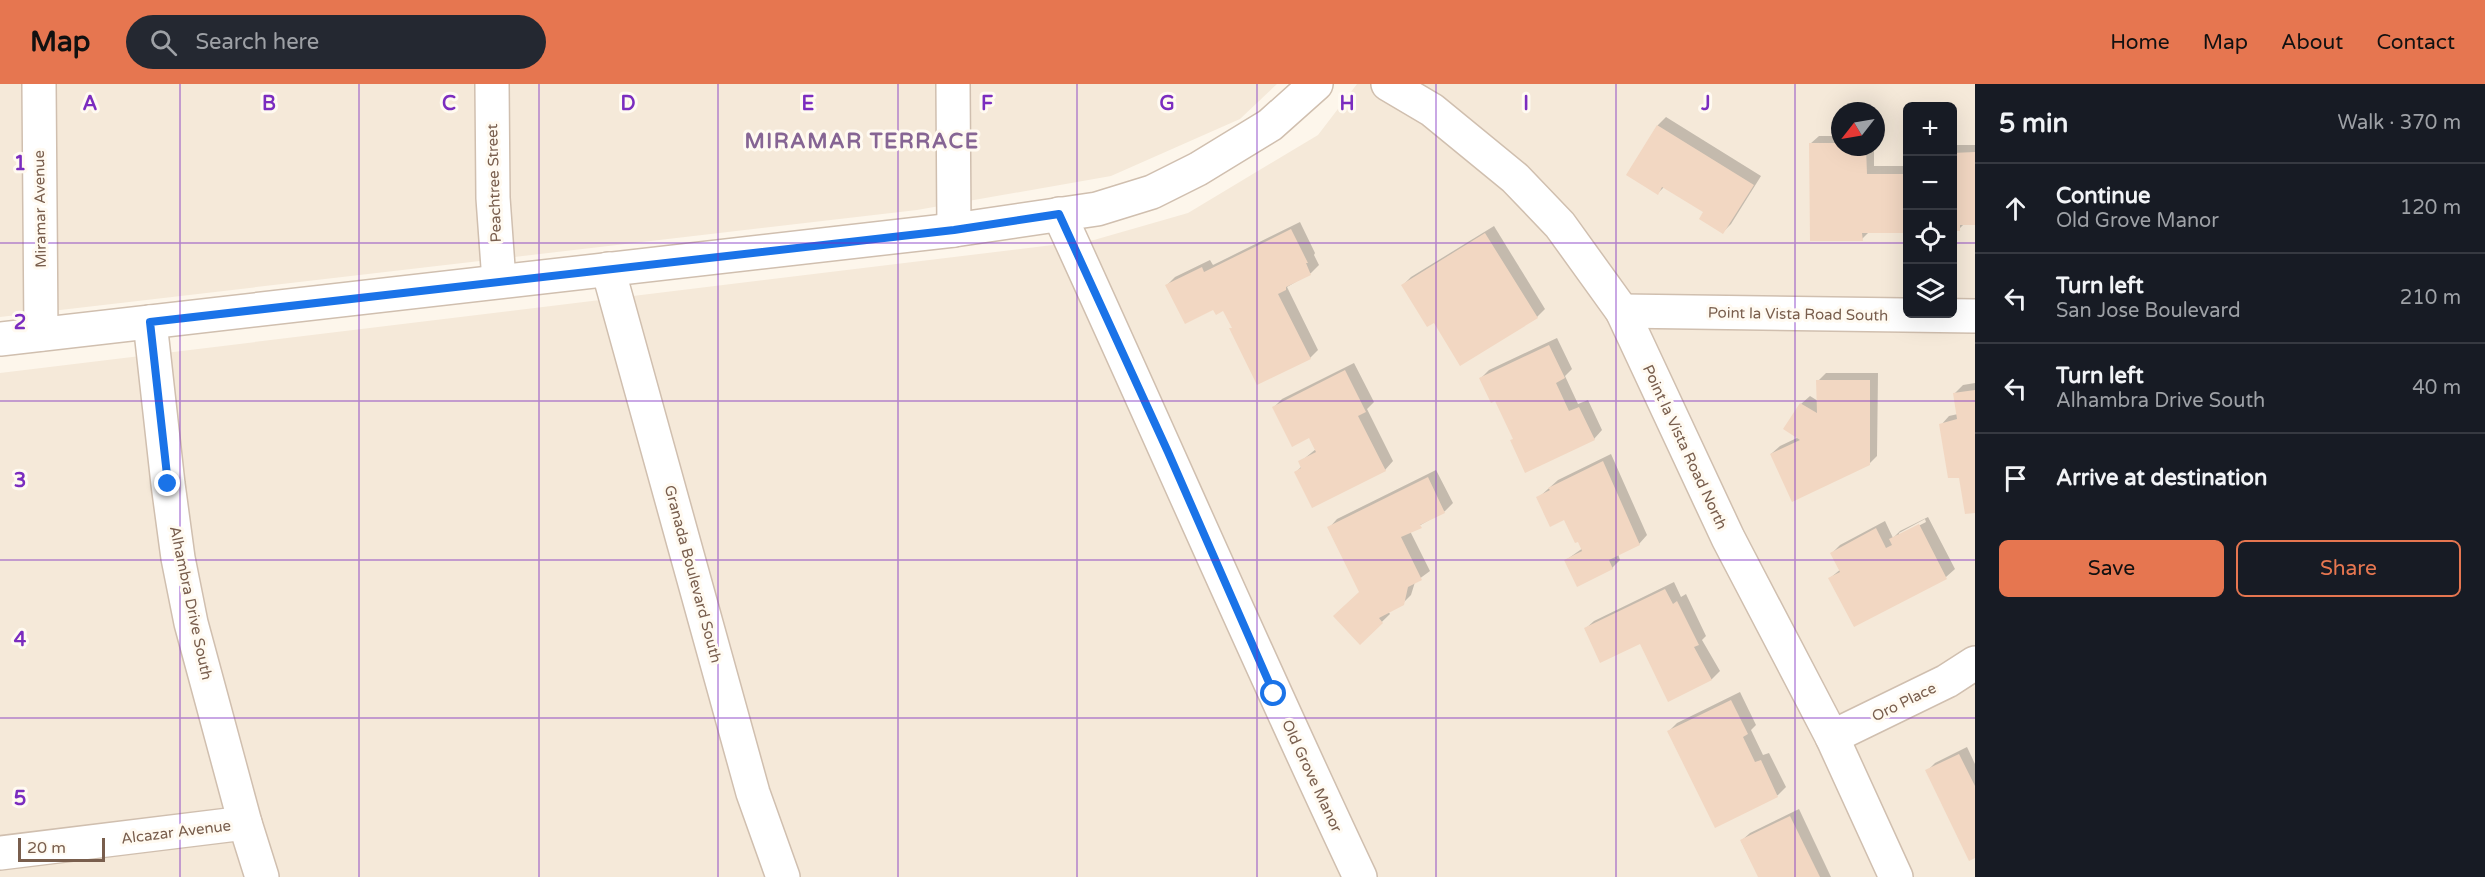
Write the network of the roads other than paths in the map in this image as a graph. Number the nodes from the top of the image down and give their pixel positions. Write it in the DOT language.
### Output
graph roads {
  1 [pos="39,84"];
  2 [pos="492,84"];
  3 [pos="953,84"];
  4 [pos="1316,84"];
  5 [pos="1388,84"];
  6 [pos="1059,214"];
  7 [pos="954,230"];
  8 [pos="608,269"];
  9 [pos="499,281"];
  10 [pos="1622,311"];
  11 [pos="1975,316"];
  12 [pos="150,322"];
  13 [pos="41,334"];
  14 [pos="0,339"];
  15 [pos="1975,663"];
  16 [pos="1832,737"];
  17 [pos="244,823"];
  18 [pos="0,853"];
  19 [pos="262,877"];
  20 [pos="783,877"];
  21 [pos="1360,877"];
  22 [pos="1896,877"];
  1 -- 13 [label="street, Miramar Avenue"];
  2 -- 9 [label="street, Peachtree Street"];
  3 -- 7 [label="street"];
  4 -- 6 [label="street"];
  5 -- 10 [label="street, Point la Vista Road North"];
  6 -- 7 [label="street"];
  6 -- 21 [label="street, Old Grove Manor"];
  7 -- 8 [label="street"];
  8 -- 9 [label="street"];
  8 -- 20 [label="street, Granada Boulevard South"];
  9 -- 12 [label="street"];
  10 -- 11 [label="street, Point la Vista Road South"];
  10 -- 16 [label="street, Point la Vista Road North"];
  12 -- 13 [label="street"];
  12 -- 17 [label="street, Alhambra Drive South"];
  13 -- 14 [label="street"];
  15 -- 16 [label="street, Oro Place"];
  16 -- 22 [label="street, Point la Vista Road North"];
  17 -- 18 [label="street, Alcazar Avenue"];
  17 -- 19 [label="street, Alhambra Drive South"];
}
